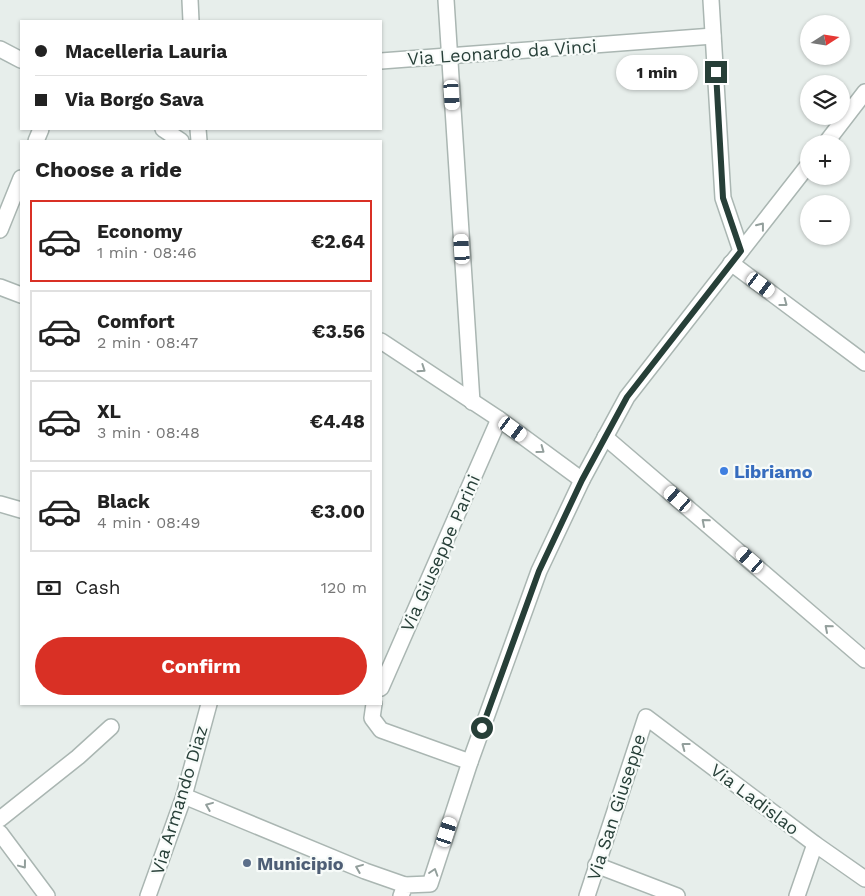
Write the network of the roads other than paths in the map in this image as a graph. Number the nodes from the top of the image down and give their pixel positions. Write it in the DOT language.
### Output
graph roads {
  1 [pos="190,0"];
  2 [pos="446,0"];
  3 [pos="711,0"];
  4 [pos="191,20"];
  5 [pos="713,36"];
  6 [pos="0,49"];
  7 [pos="450,56"];
  8 [pos="20,59"];
  9 [pos="382,61"];
  10 [pos="865,92"];
  11 [pos="164,130"];
  12 [pos="832,135"];
  13 [pos="179,140"];
  14 [pos="800,175"];
  15 [pos="20,180"];
  16 [pos="0,230"];
  17 [pos="736,257"];
  18 [pos="0,287"];
  19 [pos="20,295"];
  20 [pos="382,342"];
  21 [pos="865,363"];
  22 [pos="472,402"];
  23 [pos="499,419"];
  24 [pos="605,437"];
  25 [pos="582,480"];
  26 [pos="0,504"];
  27 [pos="20,510"];
  28 [pos="865,660"];
  29 [pos="382,686"];
  30 [pos="209,705"];
  31 [pos="374,705"];
  32 [pos="646,717"];
  33 [pos="111,727"];
  34 [pos="470,762"];
  35 [pos="184,796"];
  36 [pos="0,819"];
  37 [pos="0,833"];
  38 [pos="815,844"];
  39 [pos="596,865"];
  40 [pos="865,879"];
  41 [pos="403,890"];
  42 [pos="47,896"];
  43 [pos="148,896"];
  44 [pos="587,896"];
  45 [pos="677,896"];
  46 [pos="797,896"];
  1 -- 4 [label="street"];
  2 -- 7 [label="street"];
  3 -- 5 [label="street"];
  5 -- 7 [label="street, Via Leonardo da Vinci"];
  5 -- 17 [label="street"];
  6 -- 8 [label="street"];
  7 -- 9 [label="street, Via Leonardo da Vinci"];
  7 -- 22 [label="street"];
  10 -- 12 [label="street"];
  11 -- 13 [label="street"];
  17 -- 14 [label="street, one-way"];
  15 -- 16 [label="street"];
  17 -- 21 [label="street, one-way"];
  17 -- 24 [label="street"];
  18 -- 19 [label="street"];
  20 -- 22 [label="street, one-way"];
  22 -- 23 [label="street"];
  23 -- 25 [label="street, one-way"];
  23 -- 29 [label="street, Via Giuseppe Parini"];
  24 -- 25 [label="street"];
  28 -- 24 [label="street, one-way"];
  25 -- 34 [label="street"];
  26 -- 27 [label="street"];
  30 -- 35 [label="street, Via Armando Diaz"];
  31 -- 34 [label="street"];
  38 -- 32 [label="street, Via Ladislao, one-way"];
  32 -- 39 [label="street, Via San Giuseppe"];
  33 -- 36 [label="street"];
  41 -- 34 [label="street, one-way"];
  41 -- 35 [label="street, one-way"];
  35 -- 43 [label="street, Via Armando Diaz"];
  37 -- 42 [label="street, one-way"];
  38 -- 40 [label="street, Via Ladislao"];
  38 -- 46 [label="street"];
  39 -- 44 [label="street, Via San Giuseppe"];
  39 -- 45 [label="street"];
}
